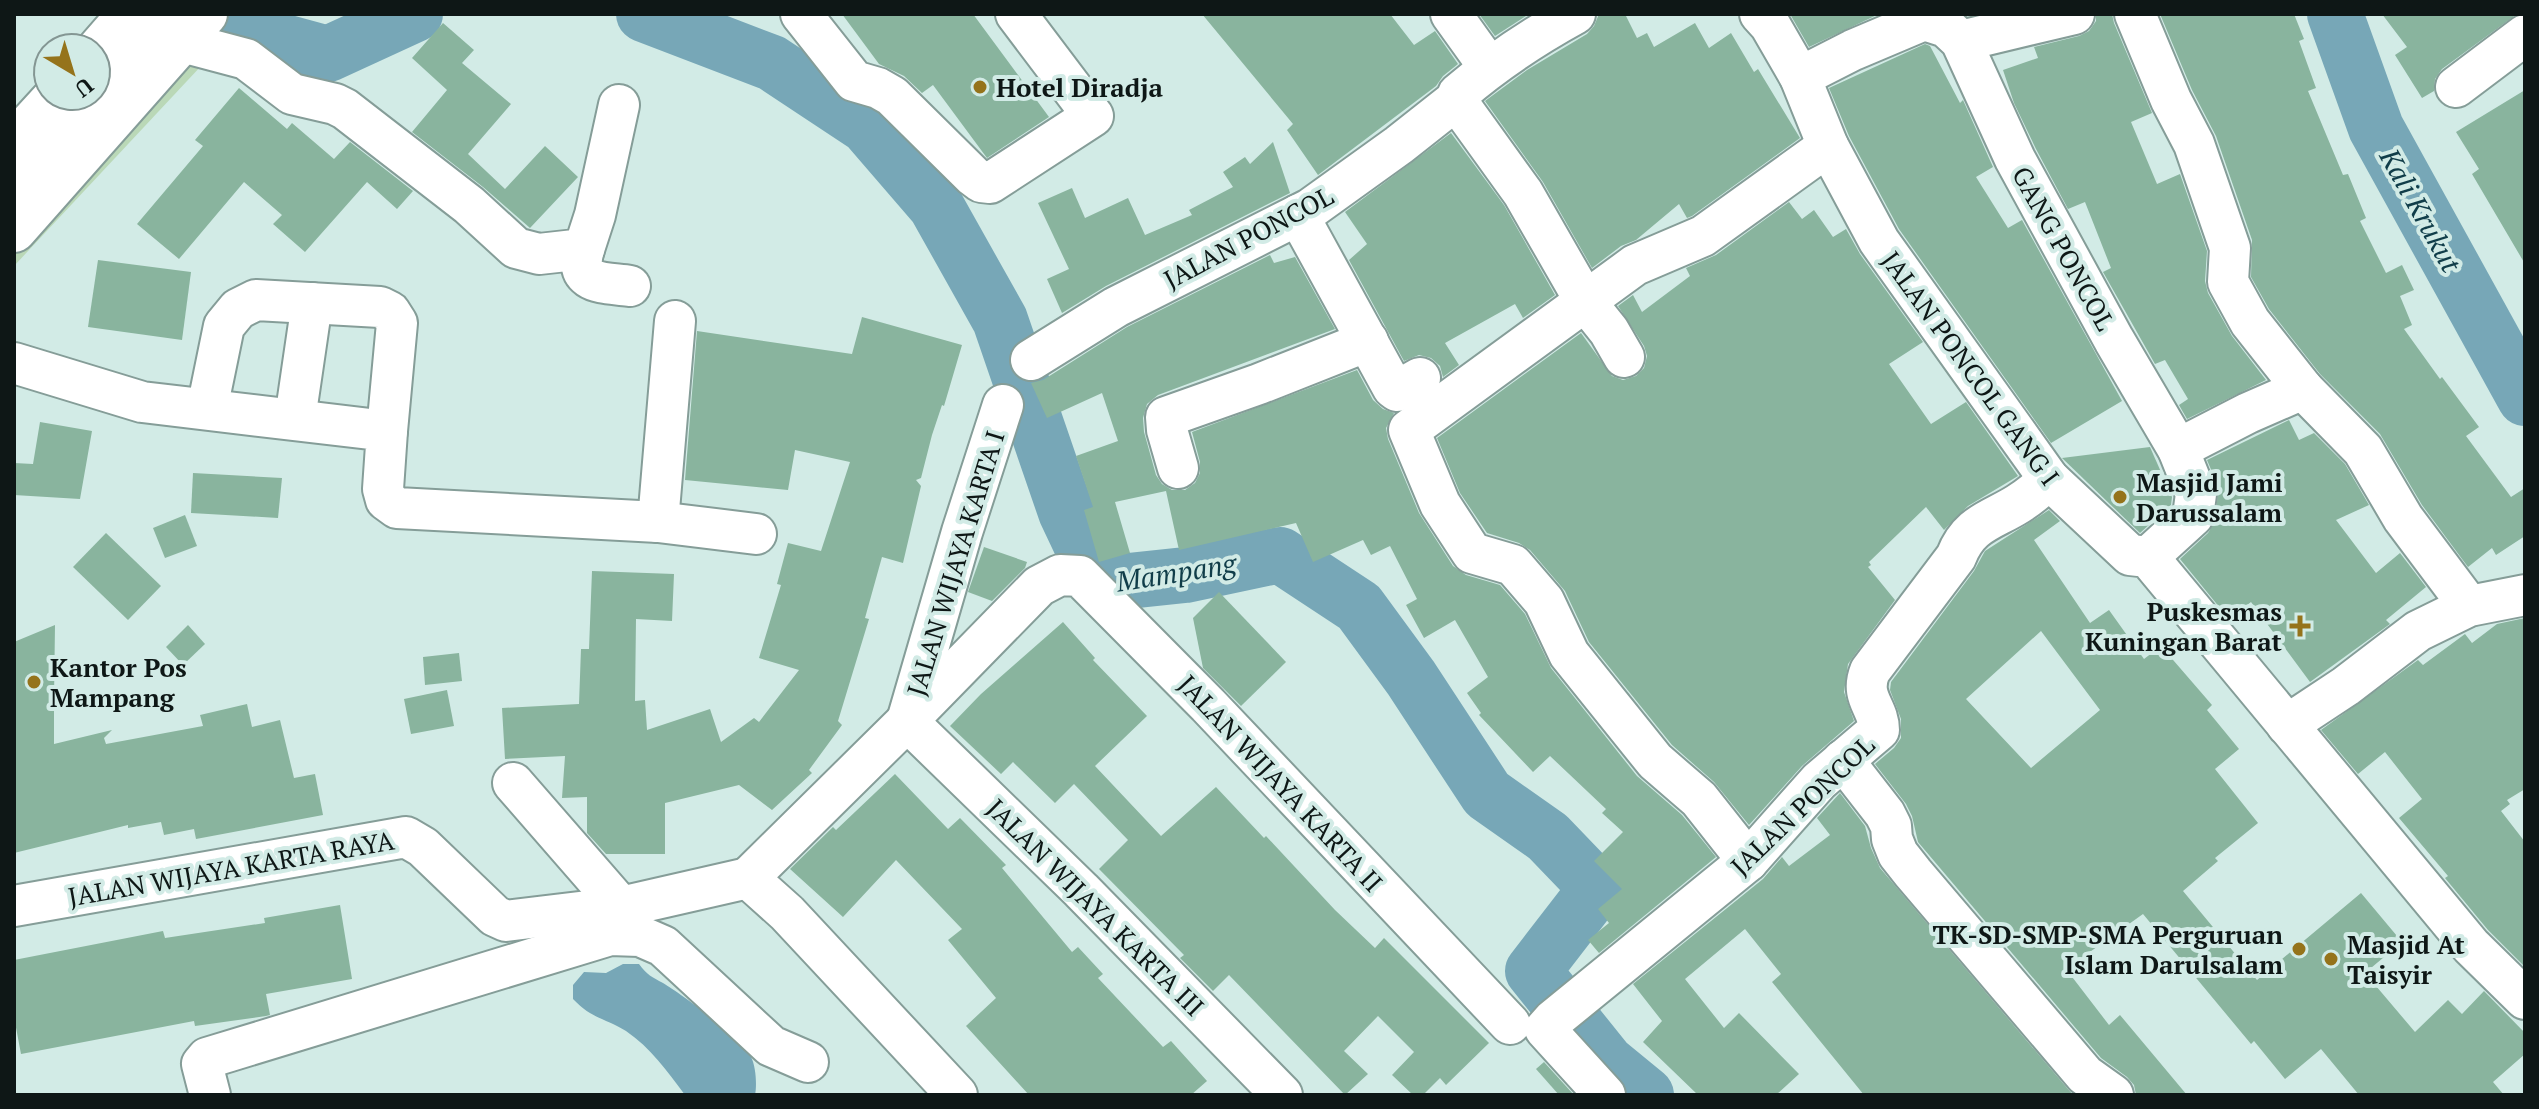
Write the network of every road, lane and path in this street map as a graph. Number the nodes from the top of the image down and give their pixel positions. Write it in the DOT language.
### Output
graph roads {
  1 [pos="801,14"];
  2 [pos="1016,14"];
  3 [pos="1451,14"];
  4 [pos="1575,14"];
  5 [pos="1760,14"];
  6 [pos="2074,14"];
  7 [pos="2135,14"];
  8 [pos="188,24"];
  9 [pos="2525,35"];
  10 [pos="1961,41"];
  11 [pos="1489,67"];
  12 [pos="1800,77"];
  13 [pos="112,81"];
  14 [pos="2456,87"];
  15 [pos="1456,100"];
  16 [pos="619,105"];
  17 [pos="42,112"];
  18 [pos="77,112"];
  19 [pos="14,143"];
  20 [pos="1828,146"];
  21 [pos="14,180"];
  22 [pos="1298,215"];
  23 [pos="14,230"];
  24 [pos="584,249"];
  25 [pos="630,286"];
  26 [pos="1585,301"];
  27 [pos="312,303"];
  28 [pos="675,321"];
  29 [pos="1368,341"];
  30 [pos="1624,357"];
  31 [pos="1031,360"];
  32 [pos="14,363"];
  33 [pos="1420,378"];
  34 [pos="2303,389"];
  35 [pos="1003,405"];
  36 [pos="207,409"];
  37 [pos="295,419"];
  38 [pos="387,431"];
  39 [pos="2178,449"];
  40 [pos="1178,468"];
  41 [pos="2049,479"];
  42 [pos="658,522"];
  43 [pos="756,534"];
  44 [pos="2148,557"];
  45 [pos="1039,586"];
  46 [pos="2525,595"];
  47 [pos="2469,606"];
  48 [pos="907,721"];
  49 [pos="2287,725"];
  50 [pos="1843,760"];
  51 [pos="513,783"];
  52 [pos="1748,861"];
  53 [pos="748,878"];
  54 [pos="14,906"];
  55 [pos="621,907"];
  56 [pos="2525,999"];
  57 [pos="1546,1019"];
  58 [pos="808,1062"];
  59 [pos="210,1095"];
  60 [pos="957,1095"];
  61 [pos="1282,1095"];
  62 [pos="1605,1095"];
  63 [pos="2113,1095"];
  1 -- 2 [label="street"];
  3 -- 11 [label="street"];
  4 -- 11 [label="street, JALAN PONCOL"];
  5 -- 12 [label="street, JALAN PONCOL GANG I"];
  6 -- 10 [label="street"];
  7 -- 34 [label="street"];
  8 -- 13 [label="street"];
  8 -- 23 [label="main road"];
  8 -- 24 [label="street"];
  9 -- 14 [label="street"];
  10 -- 12 [label="street"];
  10 -- 39 [label="street, GANG PONCOL"];
  11 -- 15 [label="street, JALAN PONCOL"];
  12 -- 20 [label="street, JALAN PONCOL GANG I"];
  15 -- 22 [label="street, JALAN PONCOL"];
  15 -- 26 [label="street"];
  16 -- 24 [label="street"];
  17 -- 19 [label="main road"];
  18 -- 21 [label="street"];
  20 -- 26 [label="street"];
  20 -- 41 [label="street, JALAN PONCOL GANG I"];
  22 -- 29 [label="street"];
  22 -- 31 [label="street, JALAN PONCOL"];
  24 -- 25 [label="street"];
  26 -- 30 [label="street"];
  26 -- 52 [label="street"];
  27 -- 36 [label="street"];
  27 -- 37 [label="street"];
  27 -- 38 [label="street"];
  28 -- 42 [label="street"];
  29 -- 33 [label="street"];
  29 -- 40 [label="street"];
  32 -- 36 [label="street"];
  34 -- 39 [label="street"];
  34 -- 47 [label="street"];
  35 -- 48 [label="street, JALAN WIJAYA KARTA I"];
  36 -- 37 [label="street"];
  37 -- 38 [label="street"];
  38 -- 42 [label="street"];
  39 -- 44 [label="street, GANG PONCOL"];
  41 -- 44 [label="street, JALAN PONCOL GANG I"];
  41 -- 50 [label="street, JALAN PONCOL"];
  42 -- 43 [label="street"];
  44 -- 49 [label="street, JALAN PONCOL GANG I"];
  45 -- 48 [label="street, JALAN WIJAYA KARTA I"];
  45 -- 57 [label="street, JALAN WIJAYA KARTA II"];
  46 -- 47 [label="street"];
  47 -- 49 [label="street"];
  48 -- 53 [label="street, JALAN WIJAYA KARTA I"];
  48 -- 61 [label="street, JALAN WIJAYA KARTA III"];
  49 -- 56 [label="street, JALAN PONCOL GANG I"];
  50 -- 52 [label="street, JALAN PONCOL"];
  50 -- 63 [label="street"];
  51 -- 55 [label="street"];
  52 -- 57 [label="street, JALAN PONCOL"];
  53 -- 55 [label="street, JALAN WIJAYA KARTA RAYA"];
  53 -- 60 [label="street"];
  54 -- 55 [label="street, JALAN WIJAYA KARTA RAYA"];
  57 -- 62 [label="street"];
  58 -- 59 [label="street"];
}
